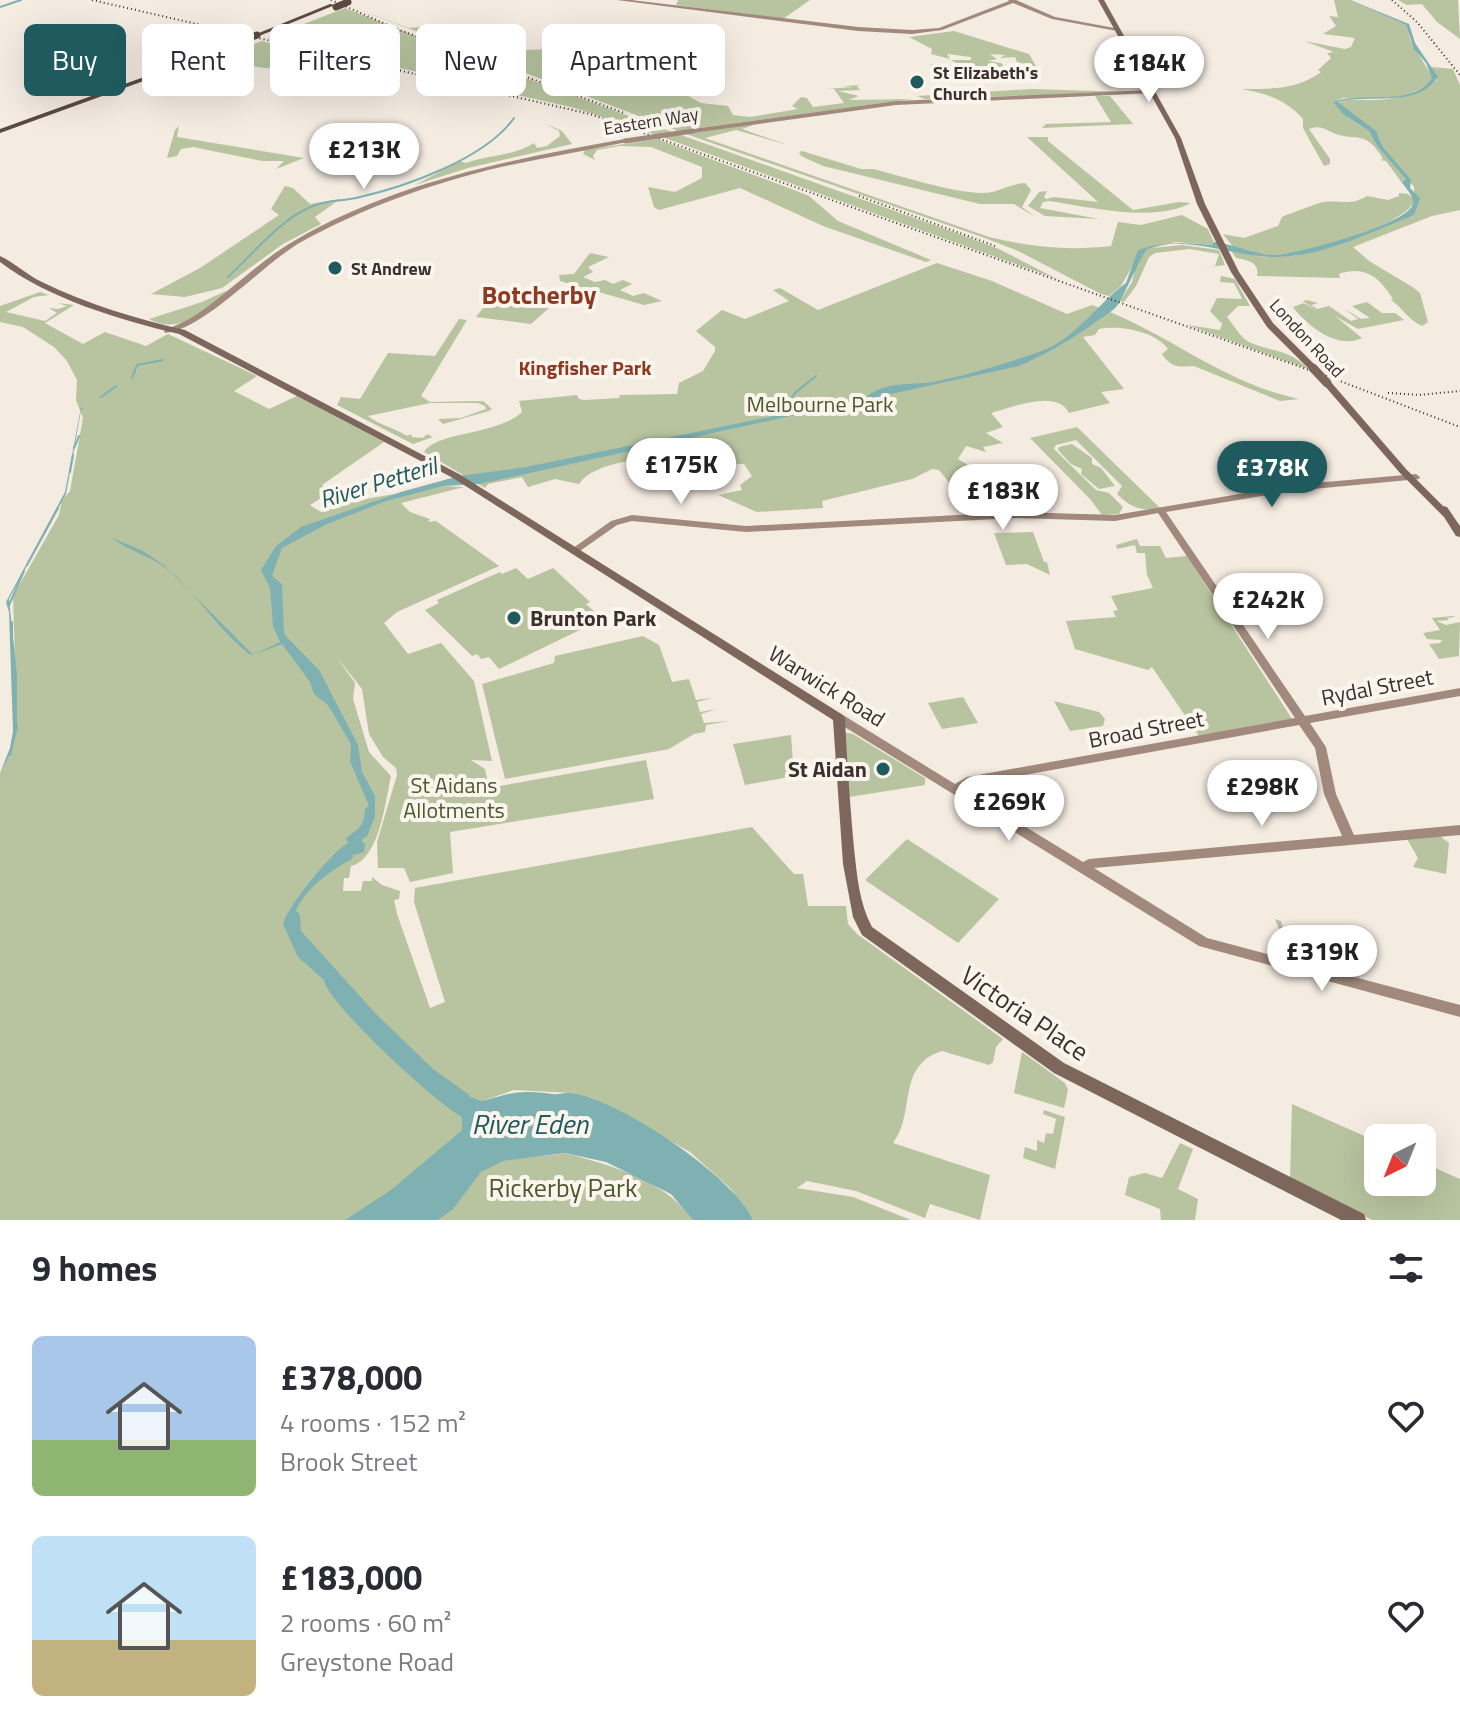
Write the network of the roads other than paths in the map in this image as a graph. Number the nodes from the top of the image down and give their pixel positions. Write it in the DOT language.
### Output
graph roads {
  1 [pos="619,0"];
  2 [pos="1101,0"];
  3 [pos="347,1"];
  4 [pos="1012,1"];
  5 [pos="1117,29"];
  6 [pos="1150,89"];
  7 [pos="0,129"];
  8 [pos="0,258"];
  9 [pos="173,330"];
  10 [pos="194,340"];
  11 [pos="1413,477"];
  12 [pos="1161,511"];
  13 [pos="1460,534"];
  14 [pos="574,551"];
  15 [pos="1460,692"];
  16 [pos="839,718"];
  17 [pos="1302,721"];
  18 [pos="955,790"];
  19 [pos="1460,830"];
  20 [pos="1349,838"];
  21 [pos="1082,868"];
  22 [pos="1460,1011"];
  23 [pos="1358,1220"];
  1 -- 4 [label="street"];
  2 -- 5 [label="main road"];
  3 -- 7 [label="highway, bridge"];
  4 -- 5 [label="street"];
  5 -- 6 [label="main road"];
  6 -- 9 [label="street, Eastern Way, bridge"];
  6 -- 11 [label="main road, London Road, bridge"];
  8 -- 9 [label="main road, Warwick Road"];
  9 -- 10 [label="main road, Warwick Road"];
  9 -- 10 [label="main road, Warwick Road"];
  10 -- 14 [label="main road, Warwick Road"];
  11 -- 12 [label="street"];
  11 -- 13 [label="main road, London Road"];
  12 -- 14 [label="street"];
  12 -- 17 [label="street"];
  14 -- 16 [label="main road, Warwick Road"];
  15 -- 17 [label="street, Rydal Street"];
  16 -- 18 [label="street, Warwick Road"];
  16 -- 23 [label="main road, Victoria Place"];
  17 -- 18 [label="street, Broad Street"];
  17 -- 20 [label="street"];
  18 -- 21 [label="street, Warwick Road"];
  19 -- 20 [label="street"];
  20 -- 21 [label="street"];
  21 -- 22 [label="street, Warwick Road"];
}
